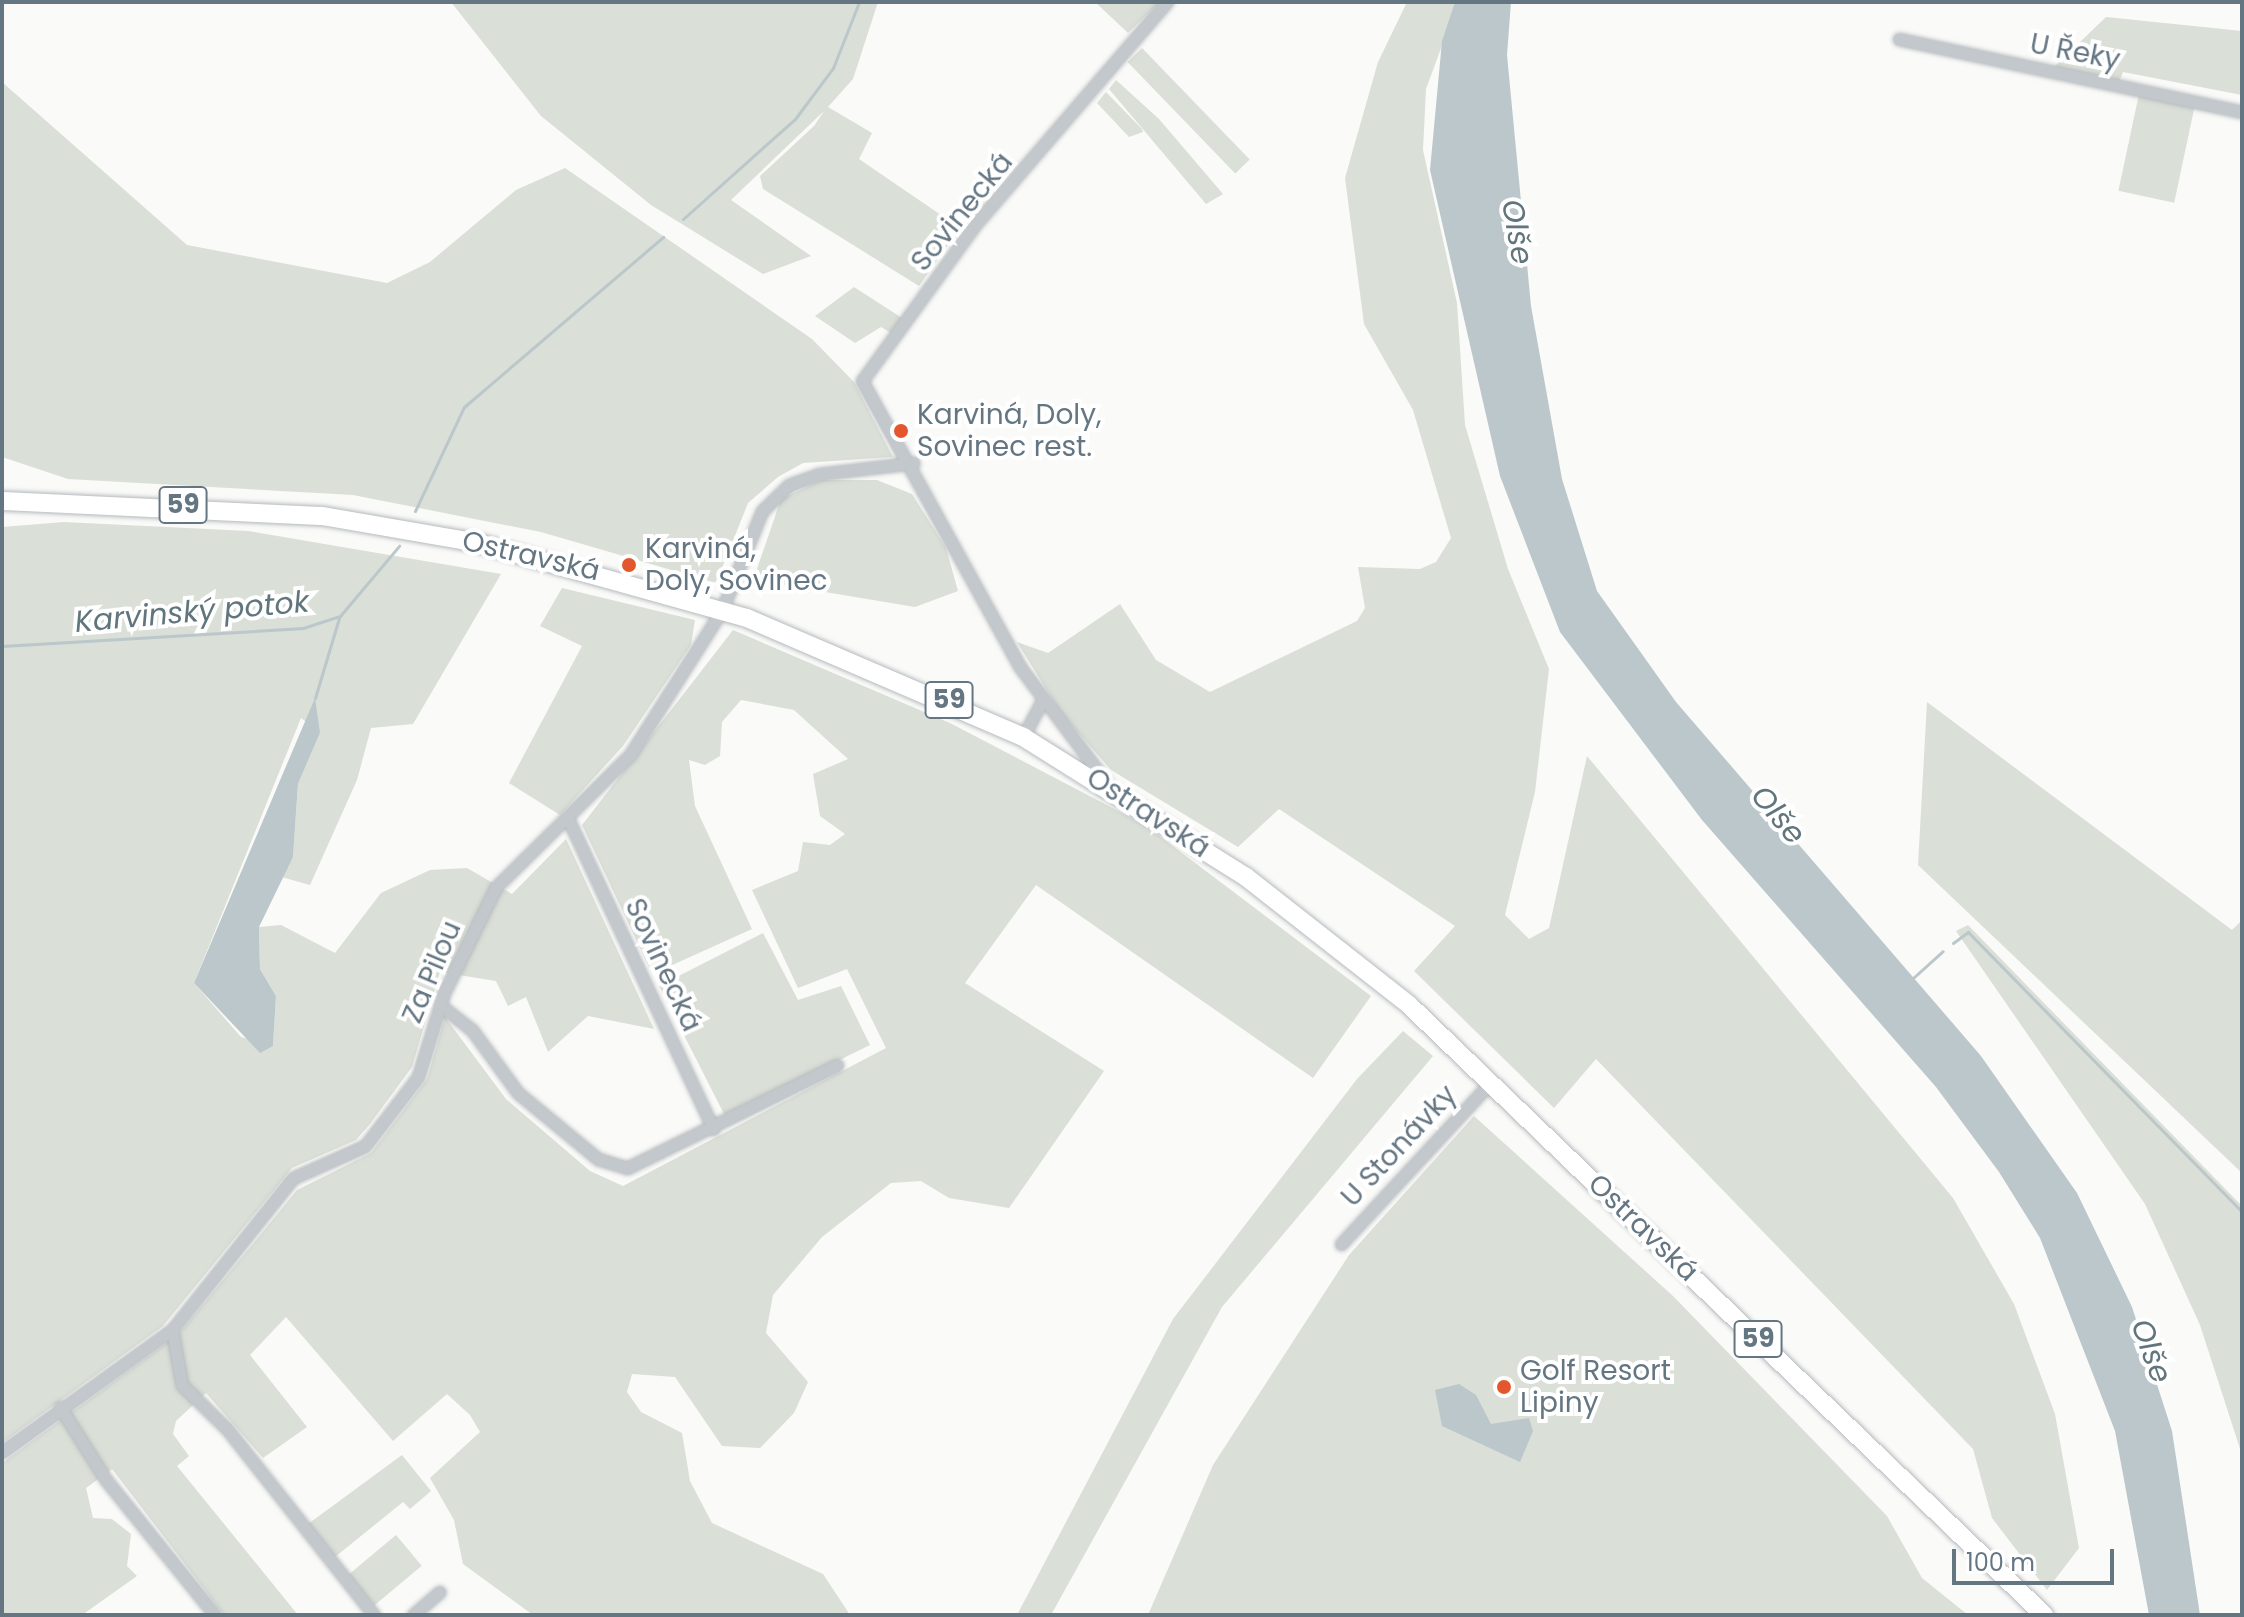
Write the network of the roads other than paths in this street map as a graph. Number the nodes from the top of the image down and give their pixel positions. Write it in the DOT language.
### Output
graph roads {
  1 [pos="1167,2"];
  2 [pos="1899,39"];
  3 [pos="2242,112"];
  4 [pos="913,463"];
  5 [pos="2,501"];
  6 [pos="722,610"];
  7 [pos="1042,701"];
  8 [pos="1023,737"];
  9 [pos="1110,787"];
  10 [pos="569,821"];
  11 [pos="440,1005"];
  12 [pos="837,1065"];
  13 [pos="1492,1081"];
  14 [pos="713,1129"];
  15 [pos="1341,1244"];
  16 [pos="172,1330"];
  17 [pos="60,1407"];
  18 [pos="2,1452"];
  19 [pos="439,1592"];
  20 [pos="215,1615"];
  21 [pos="374,1615"];
  22 [pos="413,1615"];
  23 [pos="2044,1615"];
  1 -- 4 [label="street, Sovinecká"];
  2 -- 3 [label="street, U Řeky"];
  4 -- 6 [label="street"];
  4 -- 7 [label="street, Sovinecká"];
  5 -- 6 [label="main road, Ostravská / 59"];
  6 -- 8 [label="main road, Ostravská / 59"];
  6 -- 10 [label="street, Za Pilou"];
  7 -- 8 [label="street"];
  7 -- 9 [label="street, Sovinecká"];
  8 -- 9 [label="main road, Ostravská / 59"];
  9 -- 13 [label="main road, Ostravská / 59"];
  10 -- 11 [label="street, Za Pilou"];
  10 -- 14 [label="street, Sovinecká"];
  11 -- 14 [label="street"];
  11 -- 16 [label="street, Za Pilou"];
  12 -- 14 [label="street"];
  13 -- 15 [label="street, U Stonávky"];
  13 -- 23 [label="main road, Ostravská / 59"];
  16 -- 17 [label="street, Za Pilou"];
  16 -- 21 [label="street"];
  17 -- 18 [label="street, Za Pilou"];
  17 -- 20 [label="street"];
  19 -- 22 [label="street"];
}
